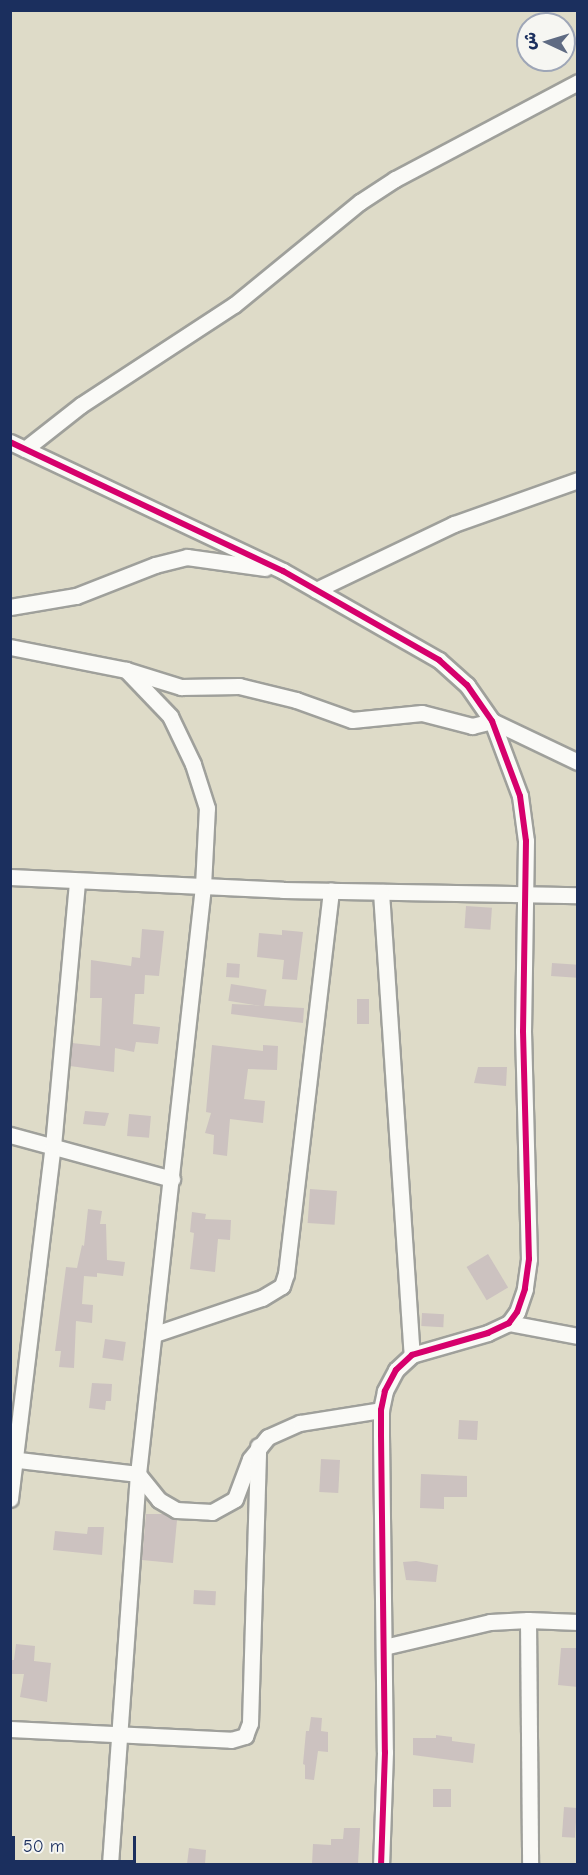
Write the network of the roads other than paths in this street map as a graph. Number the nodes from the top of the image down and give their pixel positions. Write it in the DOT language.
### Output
graph roads {
  1 [pos="578,82"];
  2 [pos="10,442"];
  3 [pos="25,449"];
  4 [pos="578,480"];
  5 [pos="283,571"];
  6 [pos="316,590"];
  7 [pos="10,607"];
  8 [pos="10,646"];
  9 [pos="126,670"];
  10 [pos="492,721"];
  11 [pos="578,762"];
  12 [pos="10,877"];
  13 [pos="77,881"];
  14 [pos="204,886"];
  15 [pos="331,891"];
  16 [pos="381,892"];
  17 [pos="525,895"];
  18 [pos="578,895"];
  19 [pos="10,1135"];
  20 [pos="53,1146"];
  21 [pos="172,1179"];
  22 [pos="509,1323"];
  23 [pos="155,1334"];
  24 [pos="578,1336"];
  25 [pos="412,1355"];
  26 [pos="381,1410"];
  27 [pos="258,1446"];
  28 [pos="13,1459"];
  29 [pos="138,1474"];
  30 [pos="10,1499"];
  31 [pos="528,1620"];
  32 [pos="578,1622"];
  33 [pos="384,1647"];
  34 [pos="10,1729"];
  35 [pos="120,1735"];
  36 [pos="110,1864"];
  37 [pos="381,1864"];
  38 [pos="530,1864"];
  1 -- 3 [label="street"];
  2 -- 3 [label="street"];
  3 -- 5 [label="street"];
  4 -- 6 [label="street"];
  5 -- 6 [label="street"];
  5 -- 7 [label="street"];
  6 -- 10 [label="street"];
  8 -- 9 [label="street"];
  9 -- 10 [label="street"];
  9 -- 14 [label="street"];
  10 -- 11 [label="street"];
  10 -- 17 [label="street"];
  12 -- 13 [label="street"];
  13 -- 14 [label="street"];
  13 -- 20 [label="street"];
  14 -- 15 [label="street"];
  14 -- 21 [label="street"];
  15 -- 16 [label="street"];
  15 -- 23 [label="street"];
  16 -- 17 [label="street"];
  16 -- 25 [label="street"];
  17 -- 18 [label="street"];
  17 -- 22 [label="street"];
  19 -- 20 [label="street"];
  20 -- 21 [label="street"];
  20 -- 28 [label="street"];
  21 -- 23 [label="street"];
  22 -- 24 [label="street"];
  22 -- 25 [label="street"];
  23 -- 29 [label="street"];
  25 -- 26 [label="street"];
  26 -- 27 [label="street"];
  26 -- 33 [label="street"];
  27 -- 29 [label="street"];
  27 -- 35 [label="street"];
  28 -- 29 [label="street"];
  28 -- 30 [label="street"];
  29 -- 35 [label="street"];
  31 -- 32 [label="street"];
  31 -- 33 [label="street"];
  31 -- 38 [label="street"];
  33 -- 37 [label="street"];
  34 -- 35 [label="street"];
  35 -- 36 [label="street"];
}
